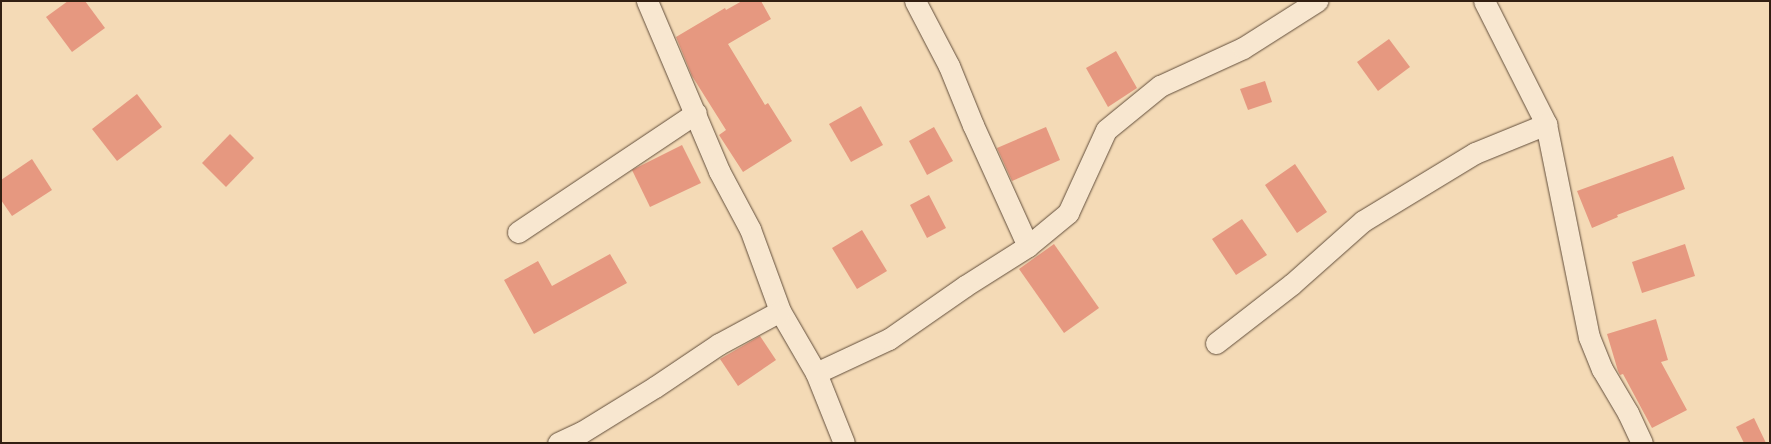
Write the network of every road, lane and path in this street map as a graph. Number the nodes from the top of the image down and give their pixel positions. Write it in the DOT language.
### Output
graph roads {
  1 [pos="647,1"];
  2 [pos="915,1"];
  3 [pos="1316,1"];
  4 [pos="1484,1"];
  5 [pos="696,113"];
  6 [pos="1546,124"];
  7 [pos="518,232"];
  8 [pos="1028,246"];
  9 [pos="780,311"];
  10 [pos="1216,343"];
  11 [pos="816,373"];
  12 [pos="558,443"];
  13 [pos="844,443"];
  14 [pos="1642,443"];
  1 -- 5 [label="street"];
  2 -- 8 [label="street"];
  3 -- 8 [label="street"];
  4 -- 6 [label="street"];
  5 -- 7 [label="street"];
  5 -- 9 [label="street"];
  6 -- 10 [label="street"];
  6 -- 14 [label="street"];
  8 -- 11 [label="street"];
  9 -- 11 [label="street"];
  9 -- 12 [label="street"];
  11 -- 13 [label="street"];
}
